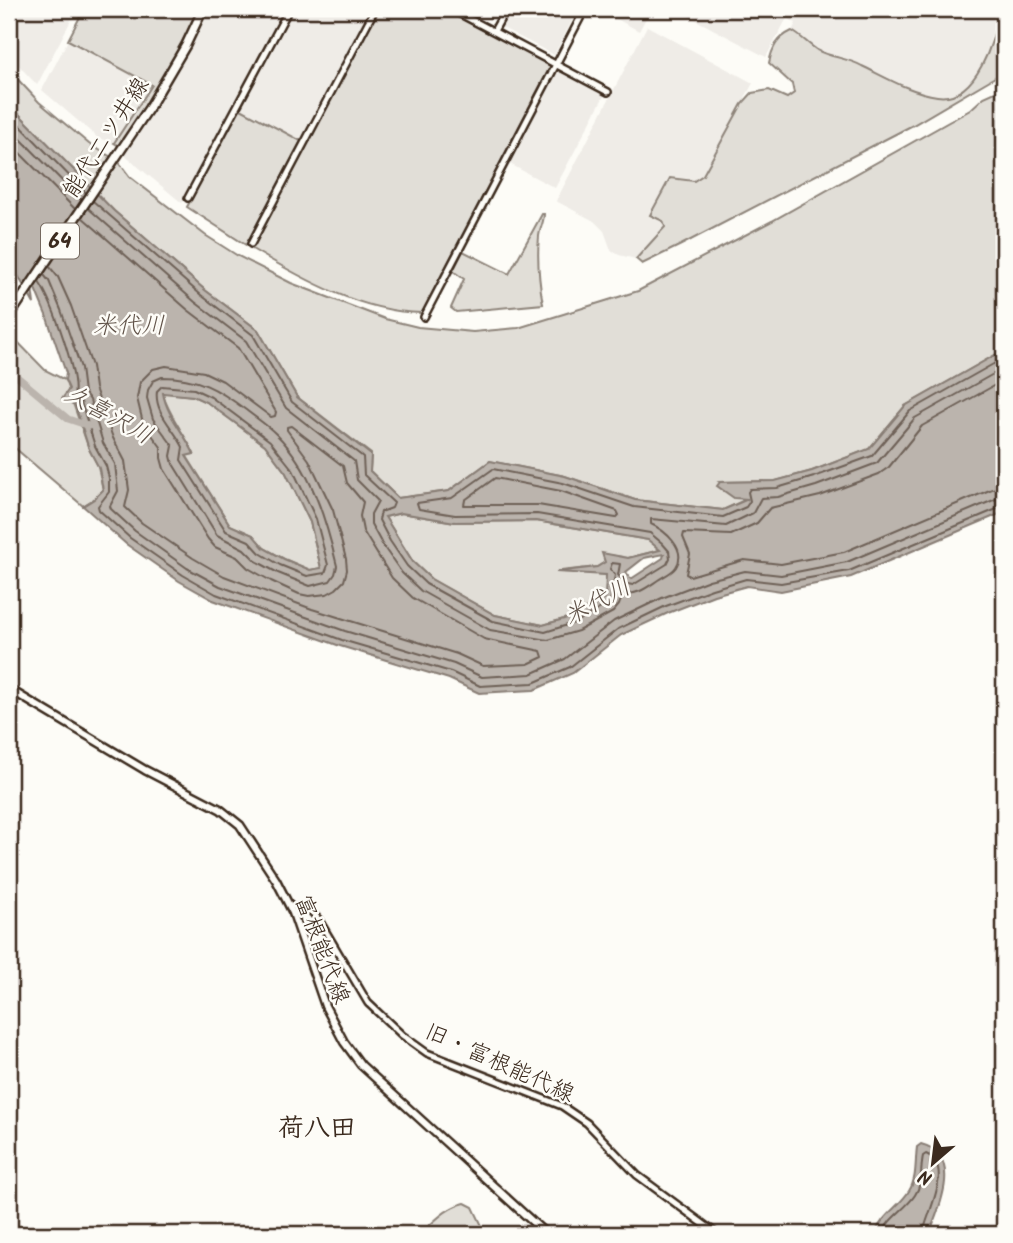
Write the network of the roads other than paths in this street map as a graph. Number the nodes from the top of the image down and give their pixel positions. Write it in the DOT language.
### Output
graph roads {
  1 [pos="203,9"];
  2 [pos="289,9"];
  3 [pos="375,9"];
  4 [pos="451,9"];
  5 [pos="506,9"];
  6 [pos="585,9"];
  7 [pos="494,31"];
  8 [pos="556,64"];
  9 [pos="608,92"];
  10 [pos="188,198"];
  11 [pos="251,244"];
  12 [pos="9,317"];
  13 [pos="424,317"];
  14 [pos="9,689"];
  15 [pos="293,913"];
  16 [pos="546,1234"];
  17 [pos="717,1234"];
  1 -- 12 [label="main road, 能代二ツ井線 / 64"];
  2 -- 10 [label="street"];
  3 -- 11 [label="street"];
  4 -- 7 [label="street"];
  5 -- 7 [label="street"];
  6 -- 8 [label="street"];
  7 -- 8 [label="street"];
  8 -- 9 [label="street"];
  8 -- 13 [label="street"];
  14 -- 15 [label="main road, 富根能代線"];
  15 -- 16 [label="main road, 富根能代線"];
  15 -- 17 [label="street, 旧・富根能代線"];
}
